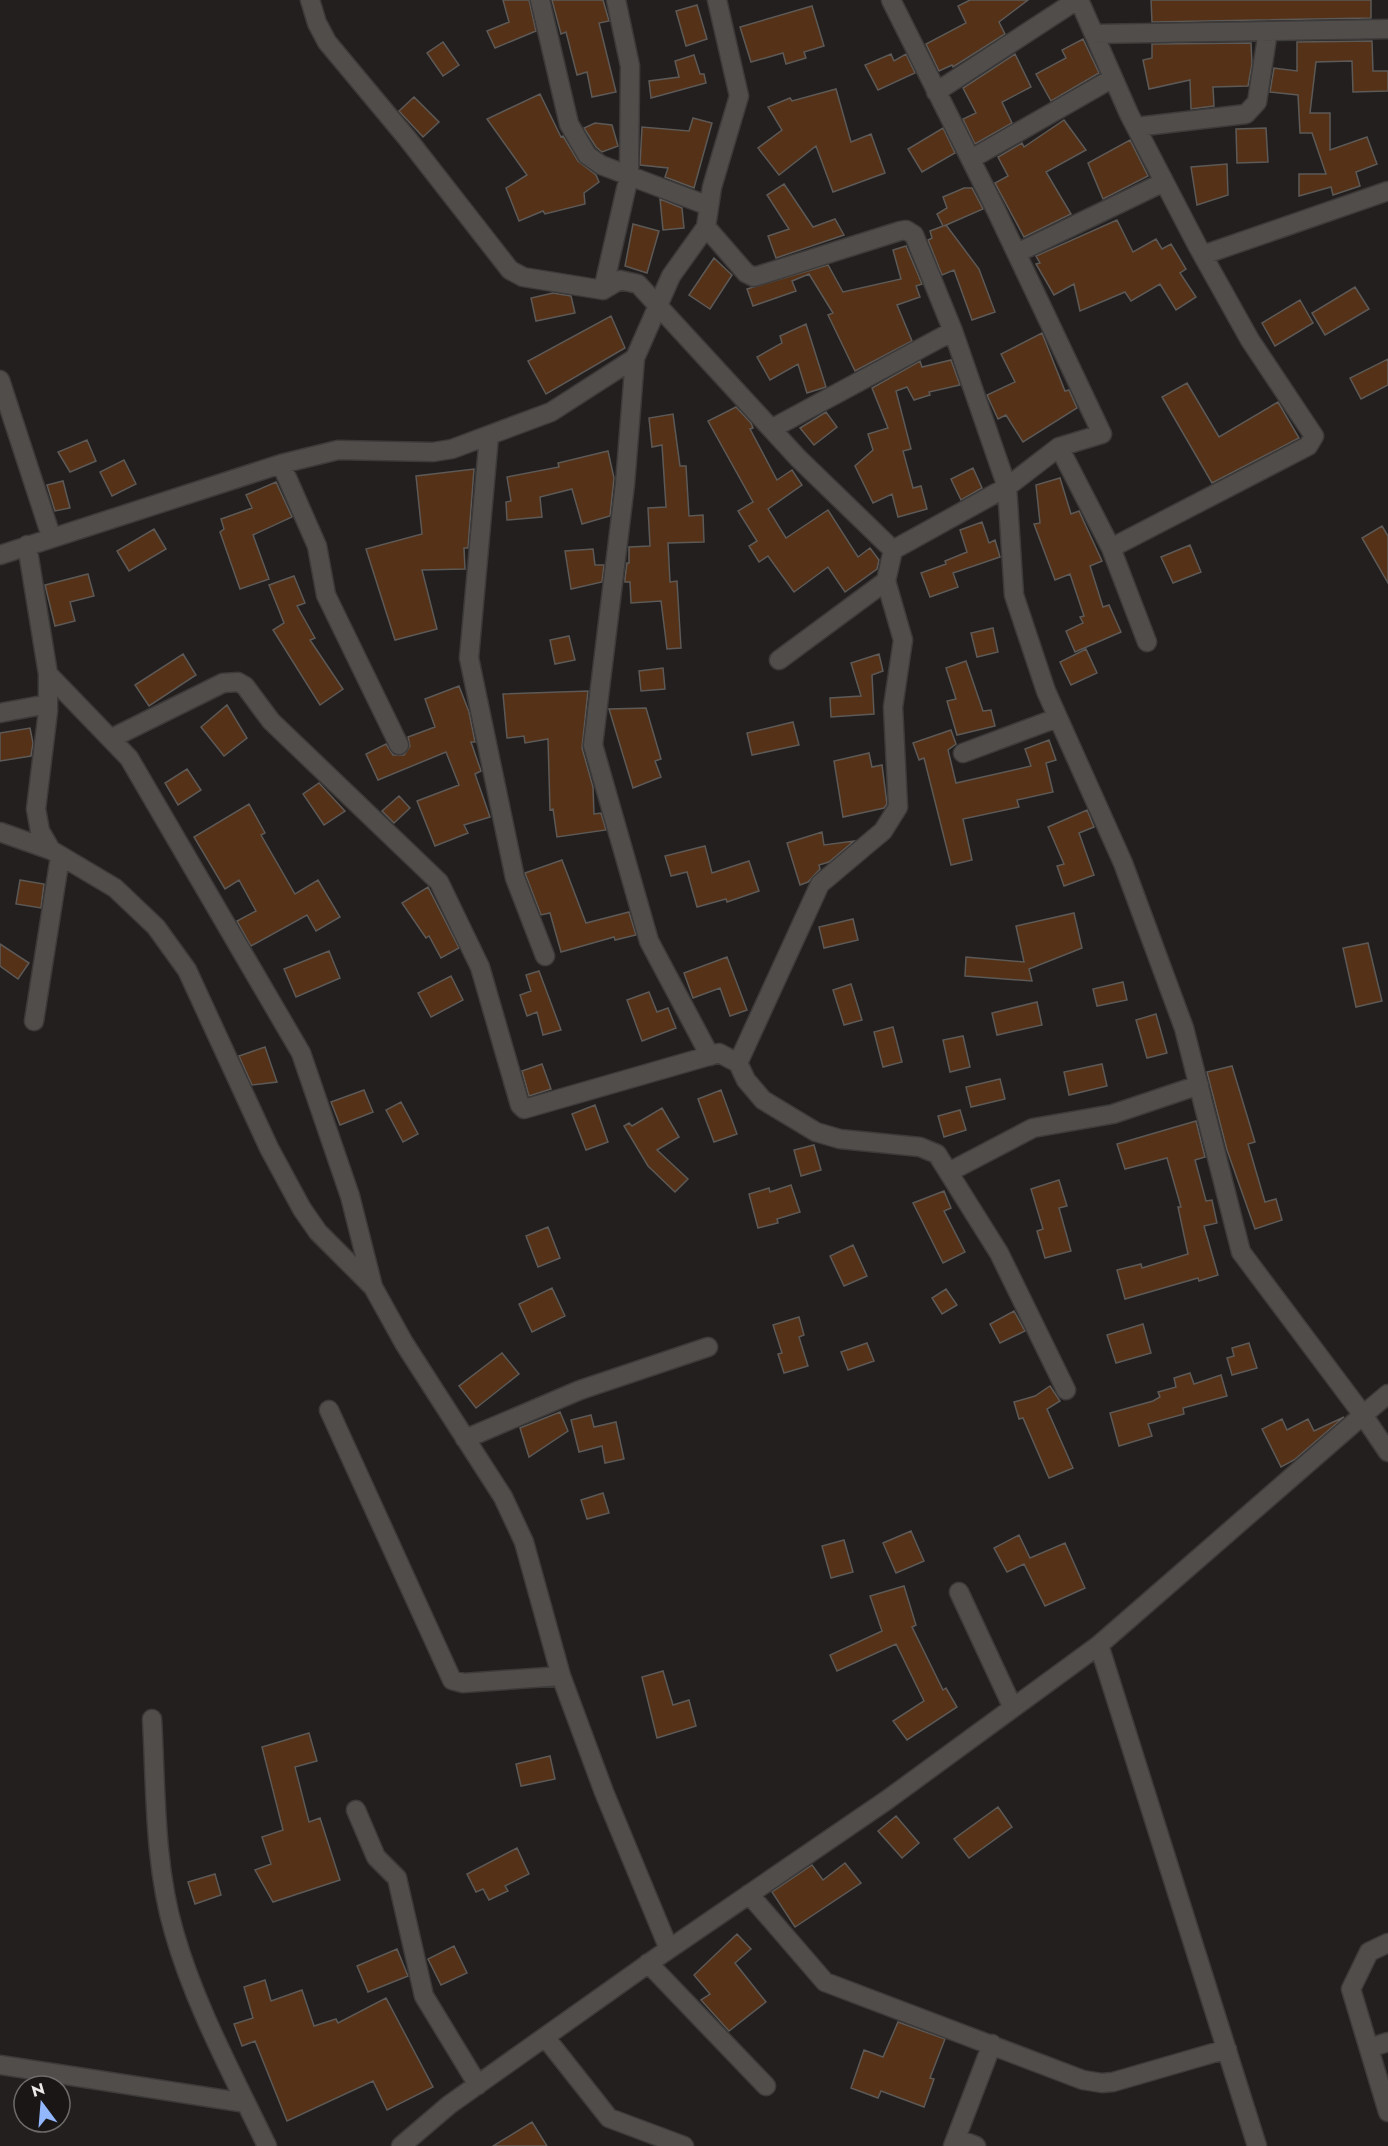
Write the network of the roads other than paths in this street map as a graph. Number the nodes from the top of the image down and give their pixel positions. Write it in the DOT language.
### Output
graph roads {
  1 [pos="310,0"];
  2 [pos="540,0"];
  3 [pos="616,0"];
  4 [pos="717,0"];
  5 [pos="1078,0"];
  6 [pos="898,2"];
  7 [pos="1388,29"];
  8 [pos="1269,31"];
  9 [pos="1094,34"];
  10 [pos="1113,78"];
  11 [pos="936,92"];
  12 [pos="1136,127"];
  13 [pos="971,159"];
  14 [pos="629,176"];
  15 [pos="1164,182"];
  16 [pos="1388,191"];
  17 [pos="709,206"];
  18 [pos="706,227"];
  19 [pos="1017,253"];
  20 [pos="1203,255"];
  21 [pos="603,290"];
  22 [pos="656,305"];
  23 [pos="953,331"];
  24 [pos="635,357"];
  25 [pos="0,380"];
  26 [pos="773,428"];
  27 [pos="489,436"];
  28 [pos="1059,447"];
  29 [pos="281,464"];
  30 [pos="1007,487"];
  31 [pos="51,537"];
  32 [pos="27,545"];
  33 [pos="1111,548"];
  34 [pos="893,550"];
  35 [pos="0,555"];
  36 [pos="886,581"];
  37 [pos="1147,642"];
  38 [pos="779,660"];
  39 [pos="48,674"];
  40 [pos="48,704"];
  41 [pos="0,713"];
  42 [pos="1057,718"];
  43 [pos="112,738"];
  44 [pos="399,745"];
  45 [pos="963,753"];
  46 [pos="0,832"];
  47 [pos="55,853"];
  48 [pos="545,956"];
  49 [pos="34,1020"];
  50 [pos="710,1056"];
  51 [pos="738,1063"];
  52 [pos="1198,1085"];
  53 [pos="949,1172"];
  54 [pos="373,1287"];
  55 [pos="708,1347"];
  56 [pos="1066,1390"];
  57 [pos="1388,1394"];
  58 [pos="329,1410"];
  59 [pos="1364,1415"];
  60 [pos="465,1439"];
  61 [pos="1388,1452"];
  62 [pos="959,1592"];
  63 [pos="1099,1645"];
  64 [pos="561,1676"];
  65 [pos="1013,1708"];
  66 [pos="152,1719"];
  67 [pos="356,1810"];
  68 [pos="749,1894"];
  69 [pos="1388,1943"];
  70 [pos="669,1949"];
  71 [pos="648,1963"];
  72 [pos="545,2037"];
  73 [pos="1388,2042"];
  74 [pos="992,2044"];
  75 [pos="1369,2048"];
  76 [pos="1227,2049"];
  77 [pos="0,2065"];
  78 [pos="478,2085"];
  79 [pos="766,2086"];
  80 [pos="246,2103"];
  81 [pos="1388,2112"];
  82 [pos="643,2139"];
  83 [pos="954,2142"];
  84 [pos="1256,2143"];
  85 [pos="267,2146"];
  86 [pos="401,2146"];
  87 [pos="684,2146"];
  88 [pos="976,2146"];
  89 [pos="1238,2146"];
  1 -- 21 [label="street"];
  2 -- 14 [label="street"];
  3 -- 14 [label="street"];
  4 -- 17 [label="street"];
  5 -- 9 [label="street"];
  5 -- 11 [label="street"];
  6 -- 11 [label="street"];
  7 -- 8 [label="street"];
  8 -- 9 [label="street"];
  8 -- 12 [label="street"];
  9 -- 10 [label="street"];
  10 -- 12 [label="street"];
  10 -- 13 [label="street"];
  11 -- 13 [label="street"];
  12 -- 15 [label="street"];
  13 -- 19 [label="street"];
  14 -- 17 [label="street"];
  14 -- 21 [label="street"];
  15 -- 19 [label="street"];
  15 -- 20 [label="street"];
  16 -- 20 [label="street"];
  17 -- 18 [label="street"];
  18 -- 22 [label="street"];
  18 -- 23 [label="street"];
  19 -- 28 [label="street"];
  20 -- 33 [label="street"];
  21 -- 22 [label="street"];
  22 -- 24 [label="street"];
  22 -- 26 [label="street"];
  23 -- 26 [label="street"];
  23 -- 30 [label="street"];
  24 -- 27 [label="street"];
  24 -- 50 [label="street"];
  25 -- 31 [label="street"];
  26 -- 34 [label="street"];
  27 -- 29 [label="street"];
  27 -- 48 [label="street"];
  28 -- 30 [label="street"];
  28 -- 33 [label="street"];
  29 -- 31 [label="street"];
  29 -- 44 [label="street"];
  30 -- 34 [label="street"];
  30 -- 42 [label="street"];
  31 -- 32 [label="street"];
  32 -- 35 [label="street"];
  32 -- 39 [label="street"];
  33 -- 37 [label="street"];
  34 -- 36 [label="street"];
  36 -- 38 [label="street"];
  36 -- 51 [label="street"];
  39 -- 40 [label="street"];
  39 -- 43 [label="street"];
  40 -- 41 [label="street"];
  40 -- 47 [label="street"];
  42 -- 45 [label="street"];
  42 -- 52 [label="street"];
  43 -- 50 [label="street"];
  43 -- 54 [label="street"];
  46 -- 47 [label="street"];
  47 -- 49 [label="street"];
  47 -- 54 [label="street"];
  50 -- 51 [label="street"];
  51 -- 53 [label="street"];
  52 -- 53 [label="street"];
  52 -- 59 [label="street"];
  53 -- 56 [label="street"];
  54 -- 60 [label="street"];
  55 -- 60 [label="street"];
  57 -- 59 [label="street"];
  58 -- 64 [label="street"];
  59 -- 61 [label="street"];
  59 -- 63 [label="street"];
  60 -- 64 [label="street"];
  62 -- 65 [label="street"];
  63 -- 65 [label="street"];
  63 -- 76 [label="street"];
  64 -- 70 [label="street"];
  65 -- 68 [label="street"];
  66 -- 80 [label="street"];
  67 -- 78 [label="street"];
  68 -- 70 [label="street"];
  68 -- 74 [label="street"];
  69 -- 75 [label="street"];
  70 -- 71 [label="street"];
  71 -- 72 [label="street"];
  71 -- 79 [label="street"];
  72 -- 78 [label="street"];
  72 -- 82 [label="street"];
  73 -- 75 [label="street"];
  74 -- 76 [label="street"];
  74 -- 83 [label="street"];
  75 -- 81 [label="street"];
  76 -- 84 [label="street"];
  77 -- 80 [label="street"];
  78 -- 86 [label="street"];
  80 -- 85 [label="street"];
  82 -- 87 [label="street"];
  83 -- 88 [label="street"];
  84 -- 89 [label="street"];
}
